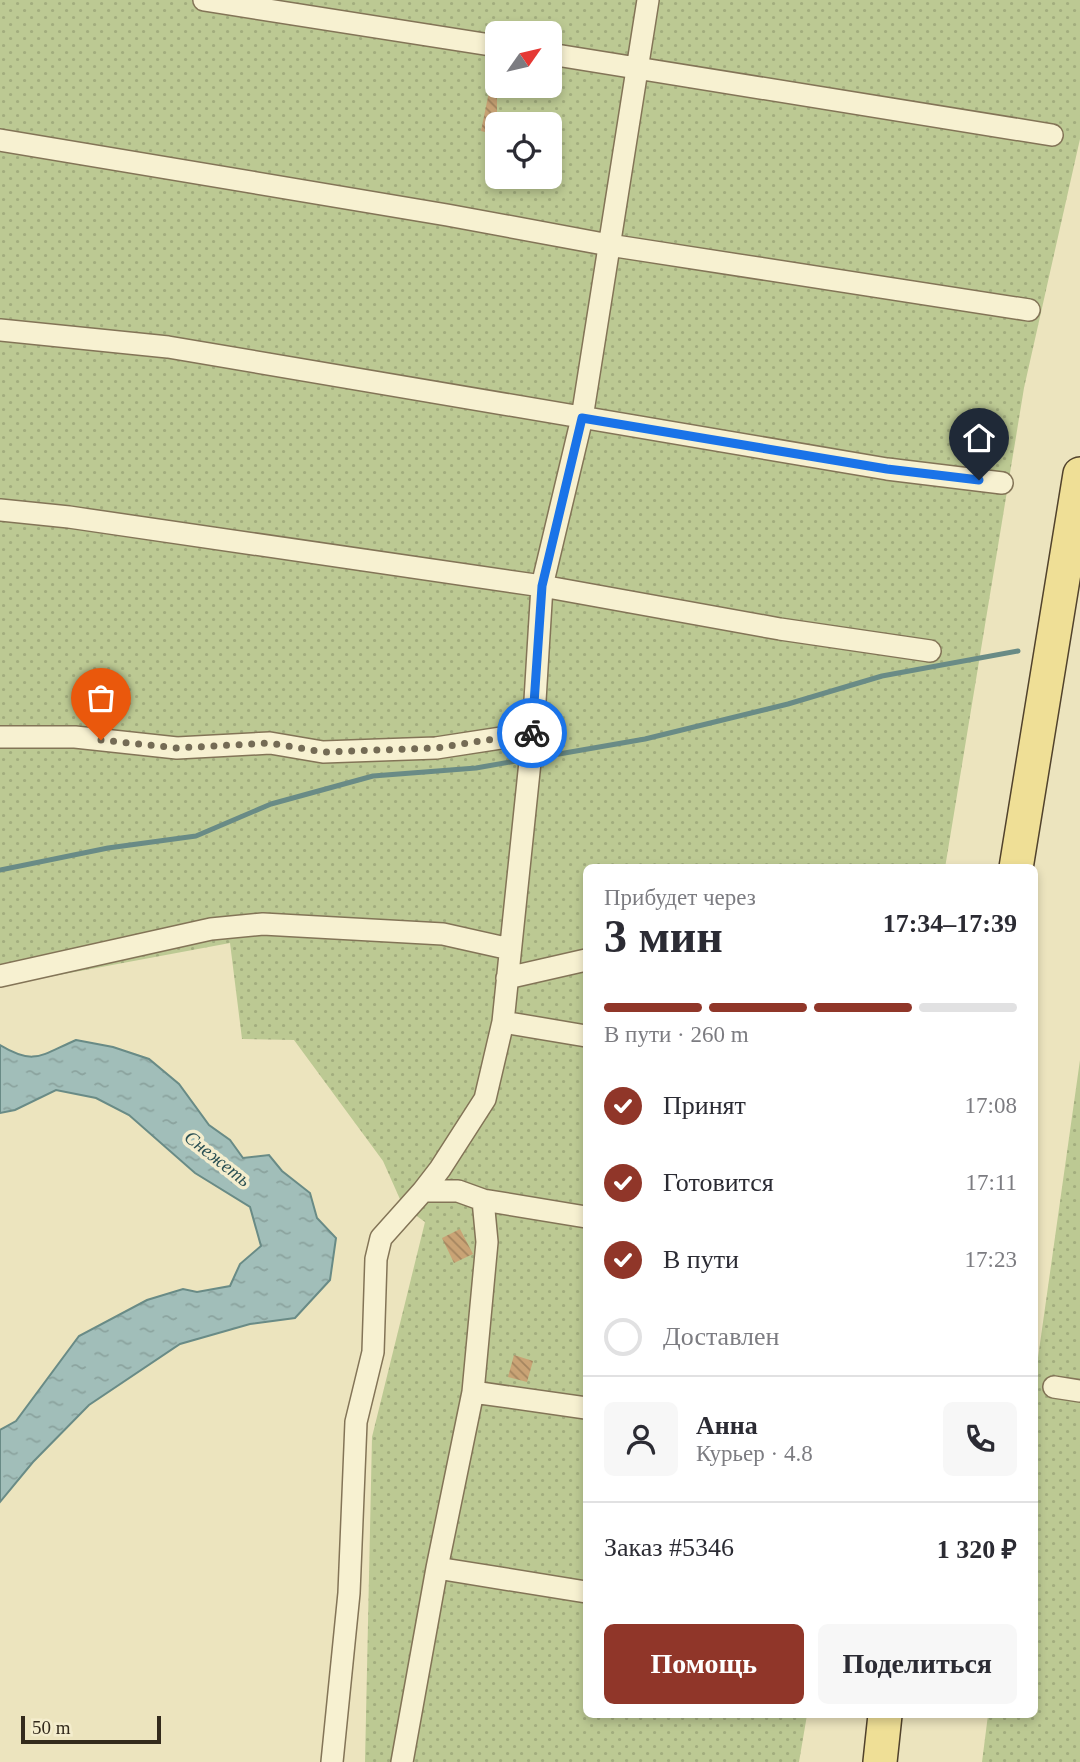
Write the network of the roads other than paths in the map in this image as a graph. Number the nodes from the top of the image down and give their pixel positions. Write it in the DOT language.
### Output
graph roads {
  1 [pos="204,0"];
  2 [pos="648,0"];
  3 [pos="485,44"];
  4 [pos="562,56"];
  5 [pos="637,68"];
  6 [pos="1052,135"];
  7 [pos="0,141"];
  8 [pos="609,245"];
  9 [pos="1029,310"];
  10 [pos="0,330"];
  11 [pos="582,418"];
  12 [pos="1080,474"];
  13 [pos="1002,483"];
  14 [pos="0,510"];
  15 [pos="542,586"];
  16 [pos="930,652"];
  17 [pos="533,733"];
  18 [pos="0,737"];
  19 [pos="1017,864"];
  20 [pos="510,949"];
  21 [pos="583,961"];
  22 [pos="0,976"];
  23 [pos="507,978"];
  24 [pos="503,1022"];
  25 [pos="583,1035"];
  26 [pos="423,1191"];
  27 [pos="483,1200"];
  28 [pos="583,1217"];
  29 [pos="1054,1387"];
  30 [pos="1080,1391"];
  31 [pos="473,1392"];
  32 [pos="583,1408"];
  33 [pos="437,1568"];
  34 [pos="583,1592"];
  35 [pos="886,1718"];
  36 [pos="332,1762"];
  37 [pos="402,1762"];
  38 [pos="880,1762"];
  1 -- 3 [label="street"];
  2 -- 5 [label="street"];
  4 -- 5 [label="street"];
  5 -- 6 [label="street"];
  5 -- 8 [label="street"];
  7 -- 8 [label="street"];
  8 -- 9 [label="street"];
  8 -- 11 [label="street"];
  10 -- 11 [label="street"];
  11 -- 13 [label="street"];
  11 -- 15 [label="street"];
  12 -- 19 [label="main road"];
  14 -- 15 [label="street"];
  15 -- 16 [label="street"];
  15 -- 17 [label="street"];
  17 -- 18 [label="street"];
  17 -- 20 [label="street"];
  20 -- 22 [label="street"];
  20 -- 23 [label="street"];
  21 -- 23 [label="street"];
  23 -- 24 [label="street"];
  24 -- 25 [label="street"];
  24 -- 26 [label="street"];
  26 -- 27 [label="street"];
  26 -- 36 [label="street"];
  27 -- 28 [label="street"];
  27 -- 31 [label="street"];
  29 -- 30 [label="street"];
  31 -- 32 [label="street"];
  31 -- 33 [label="street"];
  33 -- 34 [label="street"];
  33 -- 37 [label="street"];
  35 -- 38 [label="main road"];
}
